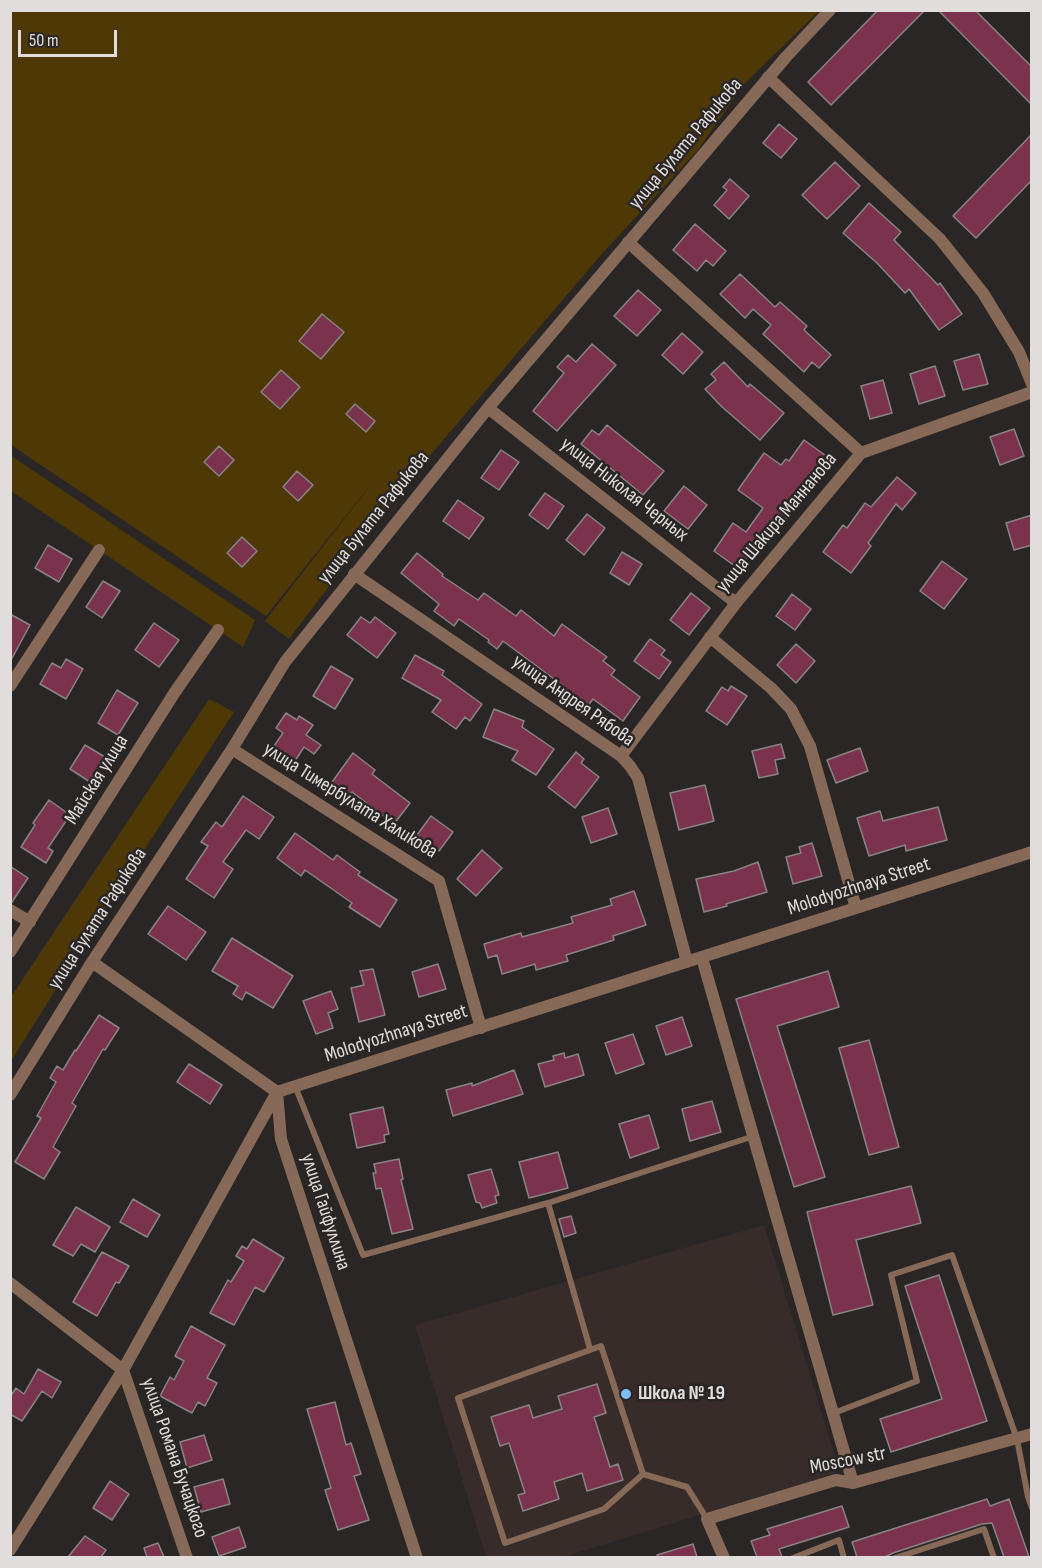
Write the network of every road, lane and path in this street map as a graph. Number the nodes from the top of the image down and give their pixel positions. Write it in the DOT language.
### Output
graph roads {
  1 [pos="830,10"];
  2 [pos="768,77"];
  3 [pos="628,242"];
  4 [pos="1032,384"];
  5 [pos="1032,392"];
  6 [pos="488,408"];
  7 [pos="861,453"];
  8 [pos="99,550"];
  9 [pos="354,574"];
  10 [pos="736,603"];
  11 [pos="218,630"];
  12 [pos="710,637"];
  13 [pos="10,686"];
  14 [pos="232,750"];
  15 [pos="621,756"];
  16 [pos="1032,852"];
  17 [pos="856,908"];
  18 [pos="10,910"];
  19 [pos="30,922"];
  20 [pos="10,952"];
  21 [pos="702,958"];
  22 [pos="92,962"];
  23 [pos="687,962"];
  24 [pos="481,1028"];
  25 [pos="296,1086"];
  26 [pos="277,1092"];
  27 [pos="10,1095"];
  28 [pos="754,1135"];
  29 [pos="548,1203"];
  30 [pos="10,1283"];
  31 [pos="590,1349"];
  32 [pos="123,1370"];
  33 [pos="834,1413"];
  34 [pos="1032,1434"];
  35 [pos="1017,1439"];
  36 [pos="643,1474"];
  37 [pos="853,1483"];
  38 [pos="1030,1497"];
  39 [pos="1032,1508"];
  40 [pos="707,1519"];
  41 [pos="10,1550"];
  42 [pos="187,1557"];
  43 [pos="417,1557"];
  44 [pos="724,1557"];
  45 [pos="793,1557"];
  46 [pos="844,1557"];
  47 [pos="895,1557"];
  48 [pos="994,1557"];
  1 -- 2 [label="street, улица Булата Рафикова"];
  2 -- 3 [label="street, улица Булата Рафикова"];
  2 -- 4 [label="street"];
  3 -- 6 [label="street, улица Булата Рафикова"];
  3 -- 7 [label="street, улица Шакира Маннанова"];
  5 -- 7 [label="street"];
  6 -- 9 [label="street, улица Булата Рафикова"];
  6 -- 10 [label="street, улица Николая Черных"];
  7 -- 10 [label="street, улица Шакира Маннанова"];
  8 -- 13 [label="street"];
  9 -- 14 [label="street, улица Булата Рафикова"];
  9 -- 15 [label="street, улица Андрея Рябова"];
  10 -- 12 [label="street, улица Шакира Маннанова"];
  11 -- 19 [label="street, Майская улица"];
  12 -- 15 [label="street, улица Шакира Маннанова"];
  12 -- 17 [label="street"];
  14 -- 22 [label="street, улица Булата Рафикова"];
  14 -- 24 [label="street, улица Тимербулата Халикова"];
  15 -- 23 [label="street, улица Андрея Рябова"];
  16 -- 17 [label="street, Molodyozhnaya Street"];
  17 -- 21 [label="street, Molodyozhnaya Street"];
  18 -- 19 [label="street"];
  19 -- 20 [label="street, Майская улица"];
  21 -- 23 [label="street, Molodyozhnaya Street"];
  21 -- 28 [label="street"];
  22 -- 26 [label="street"];
  22 -- 27 [label="street, улица Булата Рафикова"];
  23 -- 24 [label="street, Molodyozhnaya Street"];
  24 -- 25 [label="street, Molodyozhnaya Street"];
  25 -- 26 [label="street, Molodyozhnaya Street"];
  25 -- 29 [label="lane"];
  26 -- 32 [label="street"];
  26 -- 43 [label="street, улица Гайфуллина"];
  28 -- 29 [label="lane"];
  28 -- 33 [label="street"];
  29 -- 31 [label="lane"];
  30 -- 32 [label="street, улица Романа Бучацкого"];
  31 -- 36 [label="lane"];
  31 -- 36 [label="lane"];
  32 -- 41 [label="street"];
  32 -- 42 [label="street, улица Романа Бучацкого"];
  33 -- 35 [label="lane"];
  33 -- 37 [label="street"];
  34 -- 35 [label="street, Moscow str"];
  35 -- 37 [label="street, Moscow str"];
  35 -- 38 [label="lane"];
  36 -- 40 [label="lane"];
  37 -- 40 [label="street, Moscow str"];
  38 -- 39 [label="lane"];
  40 -- 44 [label="street"];
  45 -- 46 [label="lane"];
  47 -- 48 [label="lane"];
}
